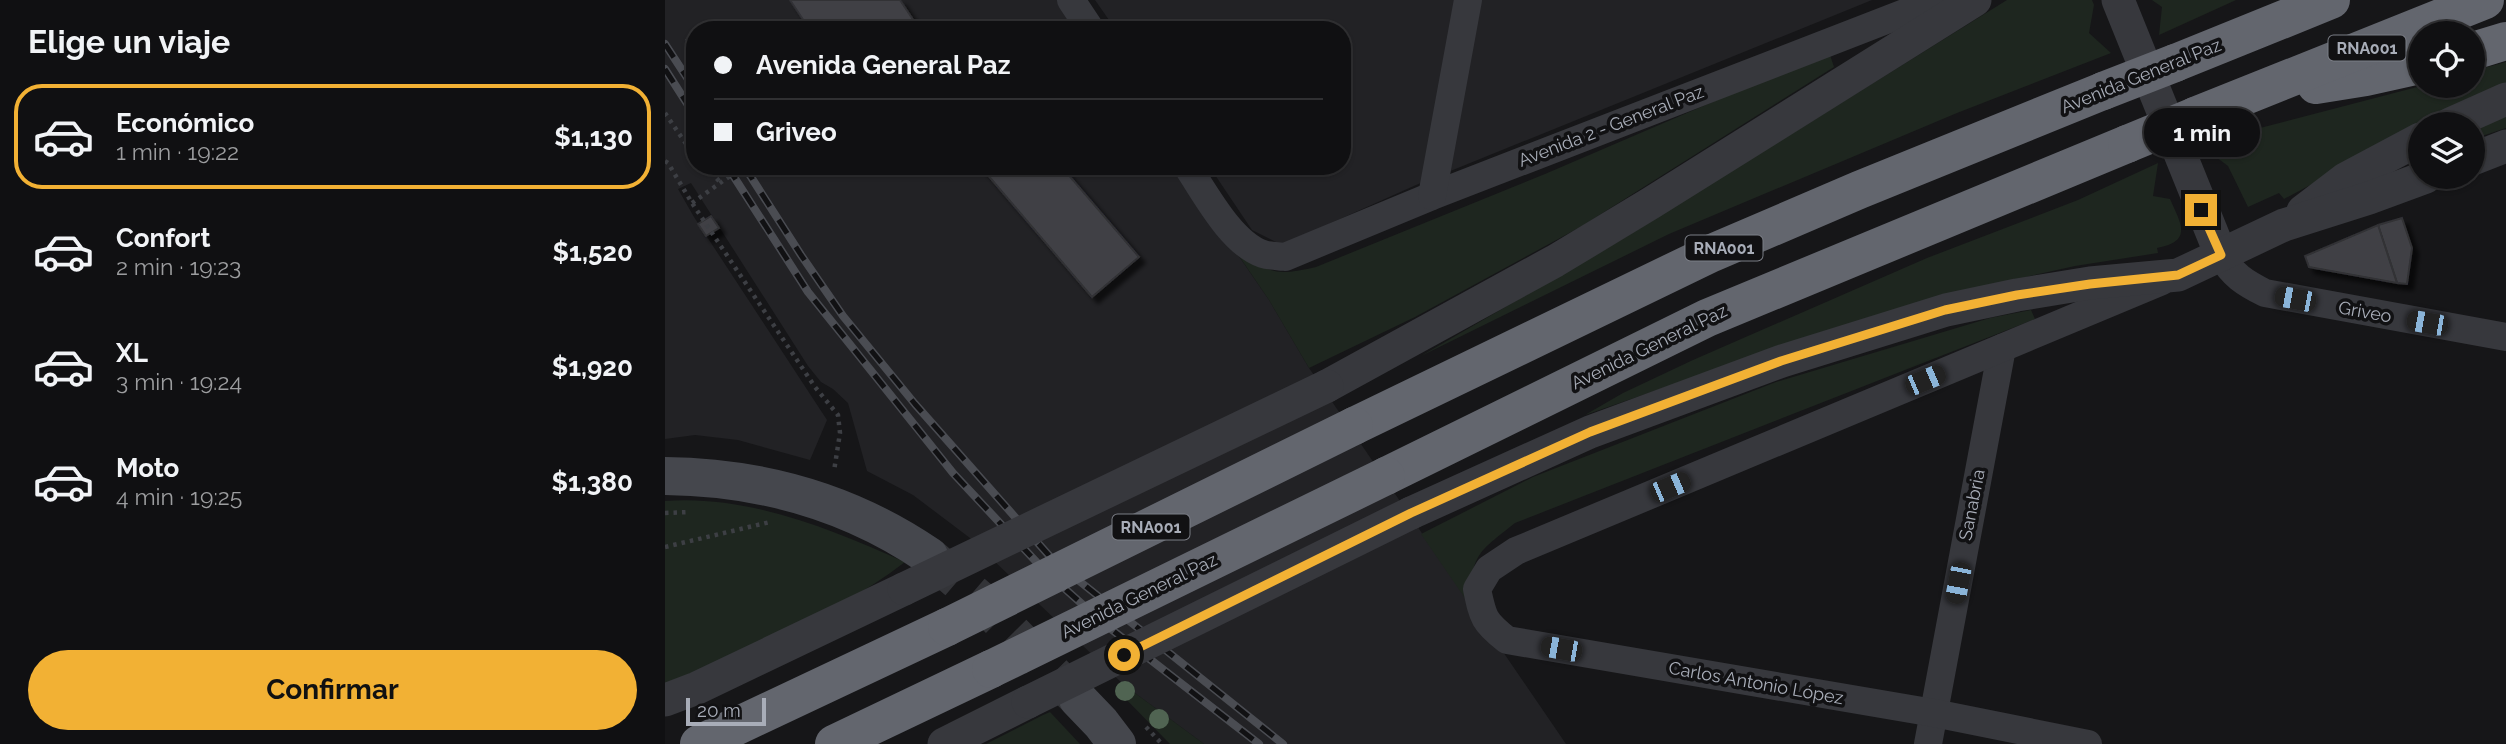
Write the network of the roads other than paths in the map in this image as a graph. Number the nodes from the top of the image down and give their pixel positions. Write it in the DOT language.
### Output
graph roads {
  1 [pos="1071,0"];
  2 [pos="1468,0"];
  3 [pos="1938,0"];
  4 [pos="1975,0"];
  5 [pos="2118,0"];
  6 [pos="2331,0"];
  7 [pos="2485,0"];
  8 [pos="1085,21"];
  9 [pos="2506,41"];
  10 [pos="2485,47"];
  11 [pos="2408,68"];
  12 [pos="2249,96"];
  13 [pos="2506,99"];
  14 [pos="2477,112"];
  15 [pos="2408,145"];
  16 [pos="2506,146"];
  17 [pos="2485,154"];
  18 [pos="1193,175"];
  19 [pos="2408,184"];
  20 [pos="1432,196"];
  21 [pos="2284,225"];
  22 [pos="2221,255"];
  23 [pos="2178,275"];
  24 [pos="2506,337"];
  25 [pos="2002,348"];
  26 [pos="665,476"];
  27 [pos="929,556"];
  28 [pos="665,700"];
  29 [pos="1934,713"];
  30 [pos="699,744"];
  31 [pos="834,744"];
  32 [pos="944,744"];
  33 [pos="1928,744"];
  34 [pos="2088,744"];
  1 -- 8 [label="street"];
  2 -- 20 [label="street"];
  3 -- 20 [label="street, Avenida 2 - General Paz"];
  4 -- 28 [label="street, bridge"];
  5 -- 22 [label="street, Griveo"];
  6 -- 30 [label="highway, Avenida General Paz / RNA001, bridge"];
  7 -- 12 [label="highway, Avenida General Paz / RNA001"];
  9 -- 10 [label="highway"];
  11 -- 12 [label="highway"];
  12 -- 31 [label="highway, Avenida General Paz / RNA001, bridge"];
  13 -- 14 [label="street"];
  15 -- 21 [label="street"];
  16 -- 17 [label="street"];
  18 -- 20 [label="street, Avenida 2 - General Paz"];
  19 -- 21 [label="street"];
  21 -- 22 [label="street"];
  22 -- 23 [label="street"];
  22 -- 24 [label="street, Griveo"];
  23 -- 25 [label="street"];
  23 -- 32 [label="street, bridge"];
  25 -- 29 [label="street, Sanabria"];
  25 -- 29 [label="street, Carlos Antonio López"];
  26 -- 27 [label="main road"];
  29 -- 33 [label="street, Sanabria"];
  29 -- 34 [label="street, Carlos Antonio López"];
}
